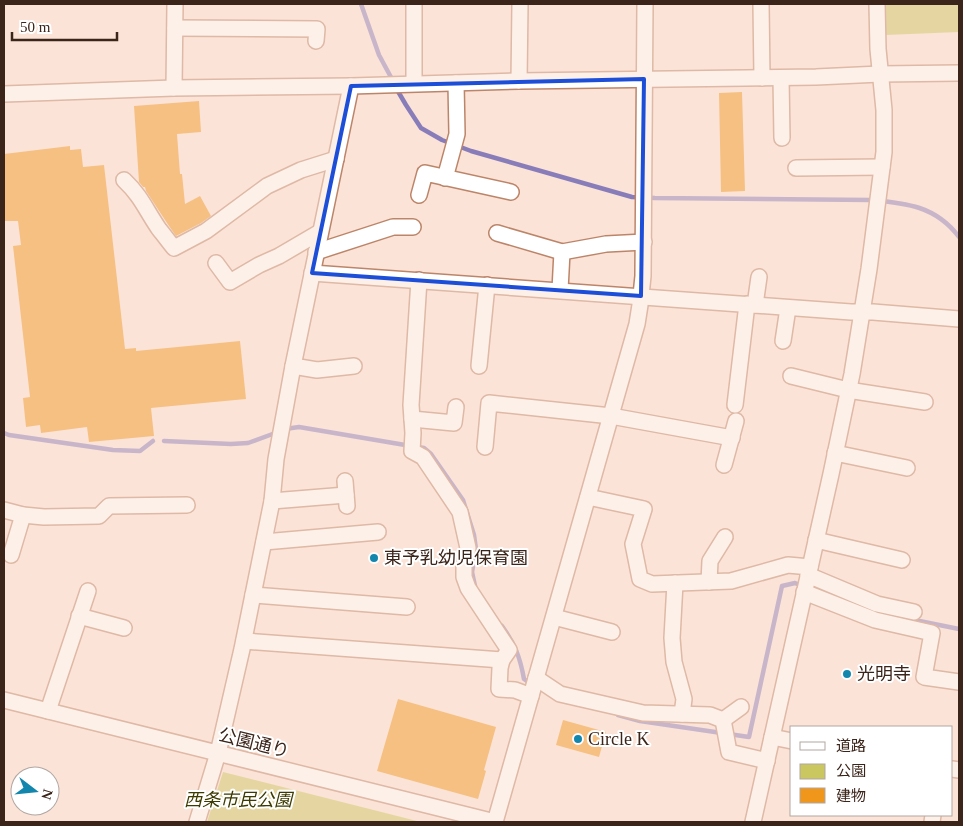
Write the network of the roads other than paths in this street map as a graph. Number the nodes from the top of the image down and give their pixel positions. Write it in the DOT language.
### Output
graph roads {
  1 [pos="175,4"];
  2 [pos="414,4"];
  3 [pos="520,4"];
  4 [pos="645,4"];
  5 [pos="761,4"];
  6 [pos="877,4"];
  7 [pos="175,28"];
  8 [pos="316,41"];
  9 [pos="959,73"];
  10 [pos="880,74"];
  11 [pos="762,78"];
  12 [pos="781,78"];
  13 [pos="644,79"];
  14 [pos="519,81"];
  15 [pos="456,83"];
  16 [pos="414,84"];
  17 [pos="351,86"];
  18 [pos="174,88"];
  19 [pos="4,94"];
  20 [pos="782,138"];
  21 [pos="336,159"];
  22 [pos="796,168"];
  23 [pos="882,168"];
  24 [pos="445,178"];
  25 [pos="124,180"];
  26 [pos="511,191"];
  27 [pos="419,195"];
  28 [pos="413,227"];
  29 [pos="320,232"];
  30 [pos="497,233"];
  31 [pos="644,242"];
  32 [pos="316,252"];
  33 [pos="562,252"];
  34 [pos="216,263"];
  35 [pos="312,273"];
  36 [pos="759,277"];
  37 [pos="419,280"];
  38 [pos="486,285"];
  39 [pos="560,290"];
  40 [pos="641,296"];
  41 [pos="751,305"];
  42 [pos="788,308"];
  43 [pos="862,312"];
  44 [pos="959,319"];
  45 [pos="783,341"];
  46 [pos="293,366"];
  47 [pos="354,366"];
  48 [pos="479,366"];
  49 [pos="791,376"];
  50 [pos="848,390"];
  51 [pos="925,402"];
  52 [pos="735,405"];
  53 [pos="456,406"];
  54 [pos="611,416"];
  55 [pos="412,419"];
  56 [pos="736,421"];
  57 [pos="732,438"];
  58 [pos="486,447"];
  59 [pos="835,453"];
  60 [pos="724,465"];
  61 [pos="907,468"];
  62 [pos="346,494"];
  63 [pos="588,497"];
  64 [pos="272,501"];
  65 [pos="187,505"];
  66 [pos="4,510"];
  67 [pos="22,515"];
  68 [pos="378,532"];
  69 [pos="725,537"];
  70 [pos="816,540"];
  71 [pos="264,542"];
  72 [pos="11,555"];
  73 [pos="902,560"];
  74 [pos="807,581"];
  75 [pos="709,582"];
  76 [pos="675,583"];
  77 [pos="88,591"];
  78 [pos="253,595"];
  79 [pos="407,607"];
  80 [pos="914,612"];
  81 [pos="80,616"];
  82 [pos="554,617"];
  83 [pos="124,628"];
  84 [pos="612,632"];
  85 [pos="244,641"];
  86 [pos="502,660"];
  87 [pos="536,678"];
  88 [pos="959,682"];
  89 [pos="531,696"];
  90 [pos="4,700"];
  91 [pos="741,707"];
  92 [pos="48,711"];
  93 [pos="682,714"];
  94 [pos="723,720"];
  95 [pos="772,737"];
  96 [pos="790,741"];
  97 [pos="218,753"];
  98 [pos="767,761"];
  99 [pos="197,822"];
  100 [pos="495,822"];
  101 [pos="753,822"];
  1 -- 7 [label="street"];
  2 -- 16 [label="street"];
  3 -- 14 [label="street"];
  4 -- 13 [label="street"];
  5 -- 11 [label="street"];
  6 -- 10 [label="street"];
  7 -- 8 [label="street"];
  7 -- 18 [label="street"];
  9 -- 10 [label="street"];
  10 -- 12 [label="street"];
  10 -- 23 [label="street"];
  11 -- 12 [label="street"];
  11 -- 13 [label="street"];
  12 -- 20 [label="street"];
  13 -- 14 [label="street"];
  13 -- 31 [label="street"];
  14 -- 15 [label="street"];
  15 -- 16 [label="street"];
  15 -- 24 [label="street"];
  16 -- 17 [label="street"];
  17 -- 18 [label="street"];
  17 -- 21 [label="street"];
  18 -- 19 [label="street"];
  21 -- 25 [label="street"];
  21 -- 29 [label="street"];
  22 -- 23 [label="street"];
  23 -- 43 [label="street"];
  24 -- 26 [label="street"];
  24 -- 27 [label="street"];
  28 -- 32 [label="street"];
  29 -- 32 [label="street"];
  29 -- 34 [label="street"];
  30 -- 33 [label="street"];
  31 -- 33 [label="street"];
  31 -- 40 [label="street"];
  32 -- 35 [label="street"];
  33 -- 39 [label="street"];
  35 -- 37 [label="street"];
  35 -- 46 [label="street"];
  36 -- 41 [label="street"];
  37 -- 38 [label="street"];
  37 -- 55 [label="street"];
  38 -- 39 [label="street"];
  38 -- 48 [label="street"];
  39 -- 40 [label="street"];
  40 -- 41 [label="street"];
  40 -- 54 [label="street"];
  41 -- 42 [label="street"];
  41 -- 52 [label="street"];
  42 -- 43 [label="street"];
  42 -- 45 [label="street"];
  43 -- 44 [label="street"];
  43 -- 50 [label="street"];
  46 -- 47 [label="street"];
  46 -- 64 [label="street"];
  49 -- 50 [label="street"];
  50 -- 51 [label="street"];
  50 -- 59 [label="street"];
  53 -- 55 [label="street"];
  54 -- 57 [label="street"];
  54 -- 58 [label="street"];
  54 -- 63 [label="street"];
  55 -- 86 [label="street"];
  56 -- 57 [label="street"];
  57 -- 60 [label="street"];
  59 -- 61 [label="street"];
  59 -- 70 [label="street"];
  62 -- 64 [label="street"];
  63 -- 76 [label="street"];
  63 -- 82 [label="street"];
  64 -- 71 [label="street"];
  65 -- 67 [label="street"];
  66 -- 67 [label="street"];
  67 -- 72 [label="street"];
  68 -- 71 [label="street"];
  69 -- 75 [label="street"];
  70 -- 73 [label="street"];
  70 -- 74 [label="street"];
  71 -- 78 [label="street"];
  74 -- 75 [label="street"];
  74 -- 80 [label="street"];
  74 -- 88 [label="street"];
  74 -- 95 [label="street"];
  75 -- 76 [label="street"];
  76 -- 93 [label="street"];
  77 -- 81 [label="street"];
  78 -- 79 [label="street"];
  78 -- 85 [label="street"];
  81 -- 83 [label="street"];
  81 -- 92 [label="street"];
  82 -- 84 [label="street"];
  82 -- 87 [label="street"];
  85 -- 86 [label="street"];
  85 -- 97 [label="street"];
  86 -- 89 [label="street"];
  87 -- 89 [label="street"];
  87 -- 93 [label="street"];
  89 -- 100 [label="street"];
  90 -- 92 [label="street, 公園通り"];
  91 -- 94 [label="street"];
  92 -- 97 [label="street, 公園通り"];
  93 -- 94 [label="street"];
  94 -- 98 [label="street"];
  95 -- 96 [label="street"];
  95 -- 98 [label="street"];
  97 -- 99 [label="street"];
  97 -- 100 [label="street, 公園通り"];
  98 -- 101 [label="street"];
}
